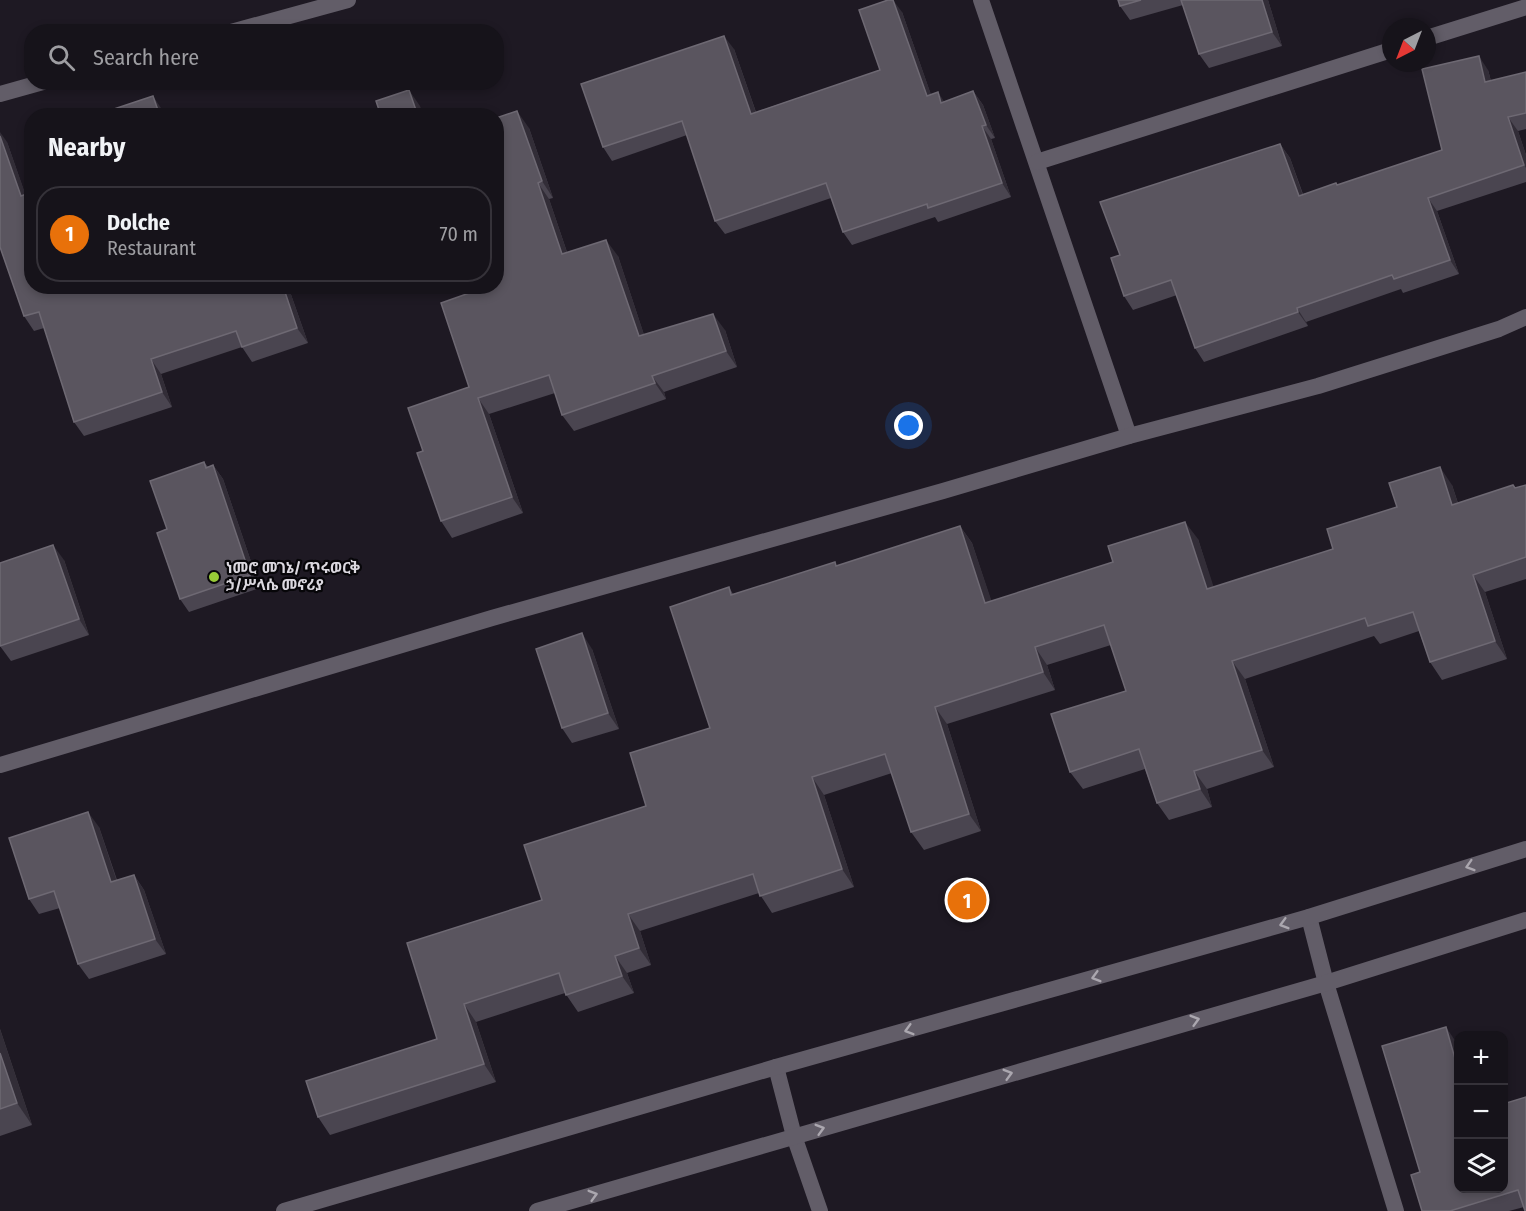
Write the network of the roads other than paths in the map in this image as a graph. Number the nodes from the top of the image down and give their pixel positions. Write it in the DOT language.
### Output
graph roads {
  1 [pos="348,0"];
  2 [pos="981,0"];
  3 [pos="1526,7"];
  4 [pos="260,24"];
  5 [pos="1436,35"];
  6 [pos="1382,53"];
  7 [pos="24,87"];
  8 [pos="0,94"];
  9 [pos="1037,162"];
  10 [pos="1526,317"];
  11 [pos="1129,436"];
  12 [pos="0,765"];
  13 [pos="1526,849"];
  14 [pos="1309,916"];
  15 [pos="1526,920"];
  16 [pos="1326,983"];
  17 [pos="776,1067"];
  18 [pos="794,1136"];
  19 [pos="284,1211"];
  20 [pos="537,1211"];
  21 [pos="820,1211"];
  22 [pos="1396,1211"];
  1 -- 4 [label="street"];
  2 -- 9 [label="street"];
  3 -- 5 [label="street"];
  6 -- 9 [label="street"];
  7 -- 8 [label="street"];
  9 -- 11 [label="street"];
  10 -- 11 [label="street"];
  11 -- 12 [label="street"];
  13 -- 14 [label="street, one-way"];
  14 -- 16 [label="street"];
  14 -- 17 [label="street, one-way"];
  15 -- 16 [label="street"];
  18 -- 16 [label="street, one-way"];
  16 -- 22 [label="street"];
  17 -- 18 [label="street"];
  17 -- 19 [label="street"];
  20 -- 18 [label="street, one-way"];
  18 -- 21 [label="street"];
}
